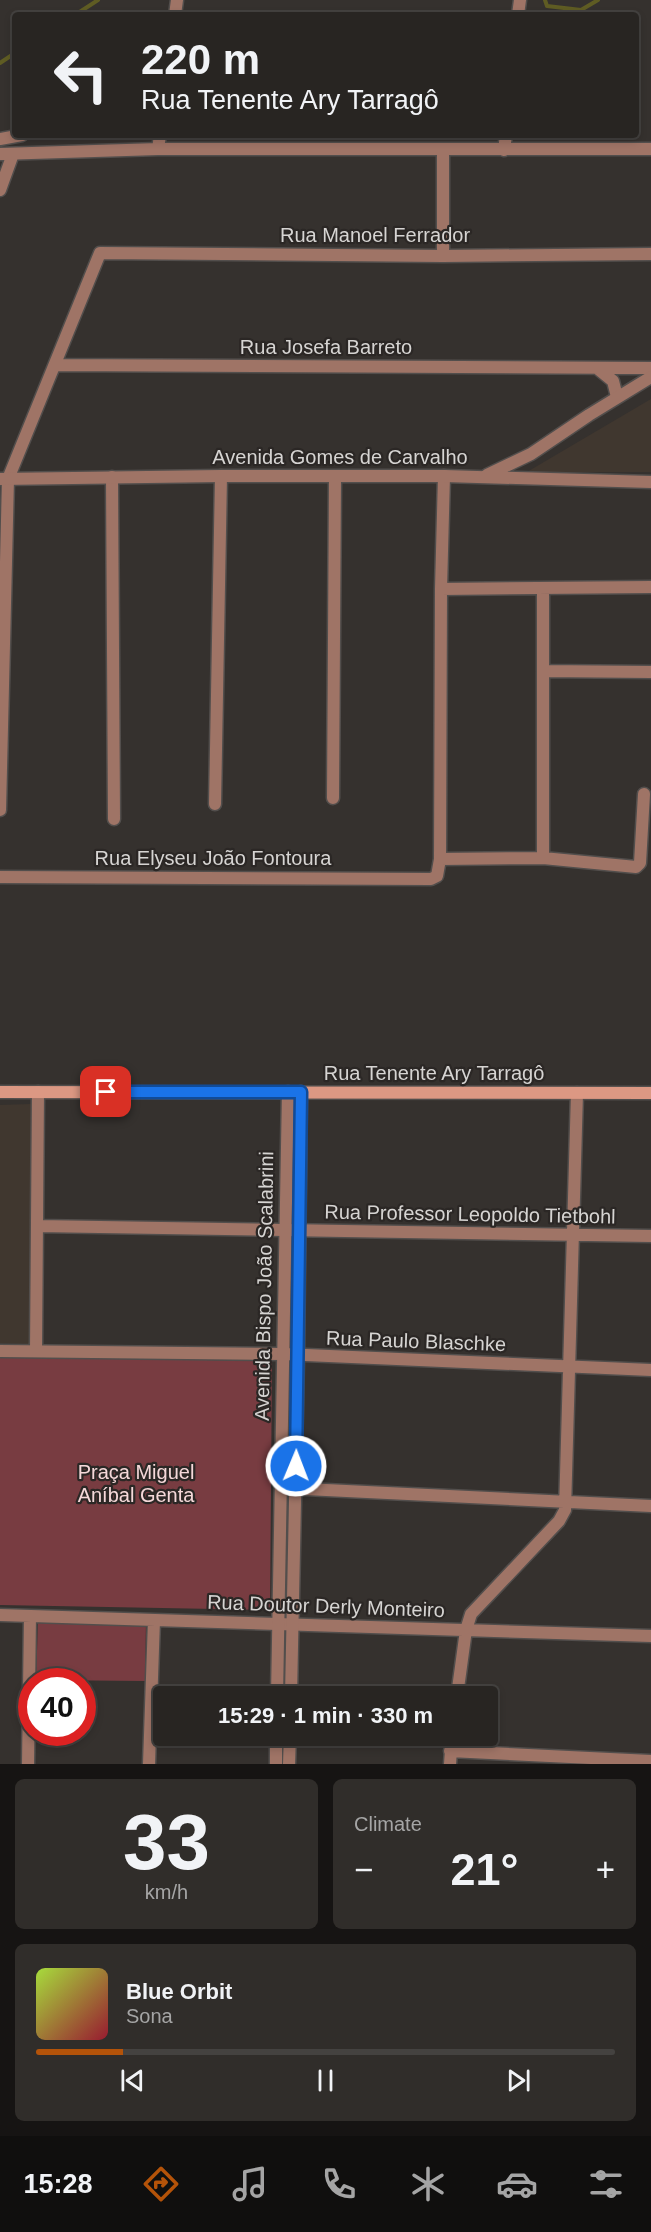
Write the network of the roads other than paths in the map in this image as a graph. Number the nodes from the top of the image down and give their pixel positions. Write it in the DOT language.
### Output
graph roads {
  1 [pos="160,138"];
  2 [pos="506,138"];
  3 [pos="158,149"];
  4 [pos="651,149"];
  5 [pos="504,150"];
  6 [pos="443,151"];
  7 [pos="6,154"];
  8 [pos="0,190"];
  9 [pos="651,254"];
  10 [pos="443,256"];
  11 [pos="55,365"];
  12 [pos="597,368"];
  13 [pos="651,369"];
  14 [pos="651,377"];
  15 [pos="617,397"];
  16 [pos="221,476"];
  17 [pos="444,476"];
  18 [pos="112,477"];
  19 [pos="335,477"];
  20 [pos="483,477"];
  21 [pos="4,479"];
  22 [pos="651,482"];
  23 [pos="651,587"];
  24 [pos="543,588"];
  25 [pos="441,589"];
  26 [pos="543,671"];
  27 [pos="651,672"];
  28 [pos="644,794"];
  29 [pos="333,798"];
  30 [pos="215,804"];
  31 [pos="0,810"];
  32 [pos="114,819"];
  33 [pos="543,858"];
  34 [pos="440,859"];
  35 [pos="0,877"];
  36 [pos="0,1092"];
  37 [pos="38,1092"];
  38 [pos="288,1092"];
  39 [pos="301,1092"];
  40 [pos="578,1093"];
  41 [pos="651,1093"];
  42 [pos="37,1226"];
  43 [pos="284,1230"];
  44 [pos="299,1230"];
  45 [pos="573,1235"];
  46 [pos="651,1236"];
  47 [pos="0,1351"];
  48 [pos="36,1351"];
  49 [pos="283,1354"];
  50 [pos="298,1355"];
  51 [pos="570,1367"];
  52 [pos="651,1371"];
  53 [pos="280,1488"];
  54 [pos="295,1488"];
  55 [pos="567,1502"];
  56 [pos="651,1506"];
  57 [pos="0,1615"];
  58 [pos="30,1616"];
  59 [pos="154,1620"];
  60 [pos="278,1624"];
  61 [pos="292,1624"];
  62 [pos="466,1630"];
  63 [pos="651,1636"];
  64 [pos="277,1686"];
  65 [pos="291,1686"];
  66 [pos="458,1686"];
  67 [pos="276,1746"];
  68 [pos="290,1746"];
  69 [pos="451,1746"];
  70 [pos="450,1750"];
  71 [pos="651,1761"];
  72 [pos="28,1764"];
  73 [pos="149,1764"];
  74 [pos="276,1764"];
  75 [pos="289,1764"];
  76 [pos="450,1764"];
  1 -- 3 [label="street"];
  2 -- 5 [label="street"];
  3 -- 6 [label="street"];
  3 -- 7 [label="street"];
  4 -- 5 [label="street"];
  5 -- 6 [label="street"];
  6 -- 10 [label="street"];
  7 -- 8 [label="street"];
  9 -- 10 [label="street, Rua Manoel Ferrador"];
  10 -- 11 [label="street, Rua Manoel Ferrador"];
  11 -- 12 [label="street, Rua Josefa Barreto"];
  11 -- 21 [label="street"];
  12 -- 13 [label="street, Rua Josefa Barreto"];
  12 -- 15 [label="street"];
  14 -- 15 [label="street, Avenida Gomes de Carvalho"];
  15 -- 20 [label="street, Avenida Gomes de Carvalho"];
  16 -- 18 [label="street, Avenida Gomes de Carvalho"];
  16 -- 19 [label="street, Avenida Gomes de Carvalho"];
  16 -- 30 [label="street"];
  17 -- 19 [label="street, Avenida Gomes de Carvalho"];
  17 -- 20 [label="street, Avenida Gomes de Carvalho"];
  17 -- 25 [label="street"];
  18 -- 21 [label="street, Avenida Gomes de Carvalho"];
  18 -- 32 [label="street"];
  19 -- 29 [label="street"];
  20 -- 22 [label="street"];
  21 -- 31 [label="street"];
  23 -- 24 [label="street"];
  24 -- 25 [label="street"];
  24 -- 26 [label="street"];
  25 -- 34 [label="street"];
  26 -- 27 [label="street"];
  26 -- 33 [label="street"];
  28 -- 33 [label="street"];
  33 -- 34 [label="street"];
  34 -- 35 [label="street, Rua Elyseu João Fontoura"];
  36 -- 37 [label="main road, Rua Tenente Ary Tarragô"];
  37 -- 38 [label="main road, Rua Tenente Ary Tarragô"];
  37 -- 42 [label="street"];
  38 -- 39 [label="main road, Rua Tenente Ary Tarragô"];
  38 -- 43 [label="street, Avenida Bispo João Scalabrini"];
  39 -- 40 [label="main road, Rua Tenente Ary Tarragô"];
  39 -- 44 [label="street, Avenida Bispo João Scalabrini"];
  40 -- 41 [label="main road, Rua Tenente Ary Tarragô"];
  40 -- 45 [label="street"];
  42 -- 43 [label="street, Rua Professor Leopoldo Tietbohl"];
  42 -- 48 [label="street"];
  43 -- 44 [label="street, Rua Professor Leopoldo Tietbohl"];
  43 -- 49 [label="street, Avenida Bispo João Scalabrini"];
  44 -- 45 [label="street, Rua Professor Leopoldo Tietbohl"];
  44 -- 50 [label="street, Avenida Bispo João Scalabrini"];
  45 -- 46 [label="street, Rua Professor Leopoldo Tietbohl"];
  45 -- 51 [label="street"];
  47 -- 48 [label="street, Rua Paulo Blaschke"];
  48 -- 49 [label="street, Rua Paulo Blaschke"];
  49 -- 50 [label="street, Rua Paulo Blaschke"];
  49 -- 53 [label="street, Avenida Bispo João Scalabrini"];
  50 -- 51 [label="street, Rua Paulo Blaschke"];
  50 -- 54 [label="street, Avenida Bispo João Scalabrini"];
  51 -- 52 [label="street, Rua Paulo Blaschke"];
  51 -- 55 [label="street"];
  53 -- 54 [label="street"];
  53 -- 60 [label="street, Avenida Bispo João Scalabrini"];
  54 -- 55 [label="street"];
  54 -- 61 [label="street, Avenida Bispo João Scalabrini"];
  55 -- 56 [label="street"];
  55 -- 62 [label="street"];
  57 -- 58 [label="street, Rua Doutor Derly Monteiro"];
  58 -- 59 [label="street, Rua Doutor Derly Monteiro"];
  58 -- 72 [label="street"];
  59 -- 60 [label="street, Rua Doutor Derly Monteiro"];
  59 -- 73 [label="street"];
  60 -- 61 [label="street, Rua Doutor Derly Monteiro"];
  60 -- 64 [label="street, Avenida Bispo João Scalabrini"];
  61 -- 62 [label="street, Rua Doutor Derly Monteiro"];
  61 -- 65 [label="street, Avenida Bispo João Scalabrini"];
  62 -- 63 [label="street, Rua Doutor Derly Monteiro"];
  62 -- 66 [label="street"];
  67 -- 74 [label="street"];
  68 -- 75 [label="street"];
  69 -- 70 [label="street"];
  70 -- 71 [label="street"];
  70 -- 76 [label="street"];
}
